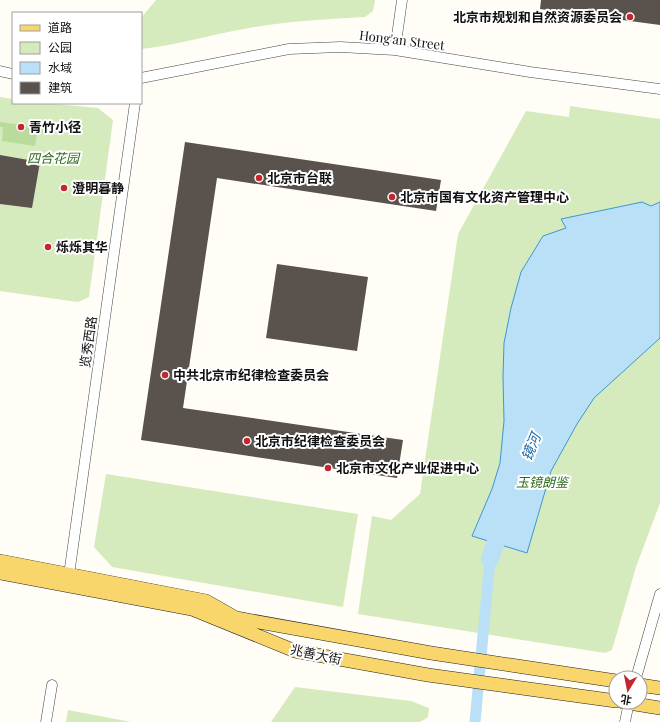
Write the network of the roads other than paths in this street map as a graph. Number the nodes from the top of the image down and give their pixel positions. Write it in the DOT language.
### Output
graph roads {
  1 [pos="402,0"];
  2 [pos="395,50"];
  3 [pos="0,71"];
  4 [pos="12,74"];
  5 [pos="142,78"];
  6 [pos="660,89"];
  7 [pos="135,104"];
  8 [pos="0,562"];
  9 [pos="0,573"];
  10 [pos="69,580"];
  11 [pos="660,594"];
  12 [pos="638,670"];
  13 [pos="608,680"];
  14 [pos="52,685"];
  15 [pos="648,686"];
  16 [pos="660,688"];
  17 [pos="608,700"];
  18 [pos="648,706"];
  19 [pos="660,708"];
  20 [pos="624,710"];
  21 [pos="46,722"];
  22 [pos="625,722"];
  1 -- 2 [label="street"];
  2 -- 5 [label="street, Hong'an Street"];
  2 -- 6 [label="street, Hong'an Street"];
  3 -- 4 [label="street"];
  7 -- 10 [label="street, 览秀西路"];
  8 -- 10 [label="main road, 兆善大街"];
  9 -- 10 [label="main road, 兆善大街"];
  10 -- 13 [label="main road, 兆善大街"];
  10 -- 17 [label="main road, 兆善大街"];
  11 -- 12 [label="street"];
  14 -- 21 [label="street"];
  15 -- 16 [label="main road"];
  18 -- 19 [label="main road, 兆善大街"];
  20 -- 22 [label="street"];
}
